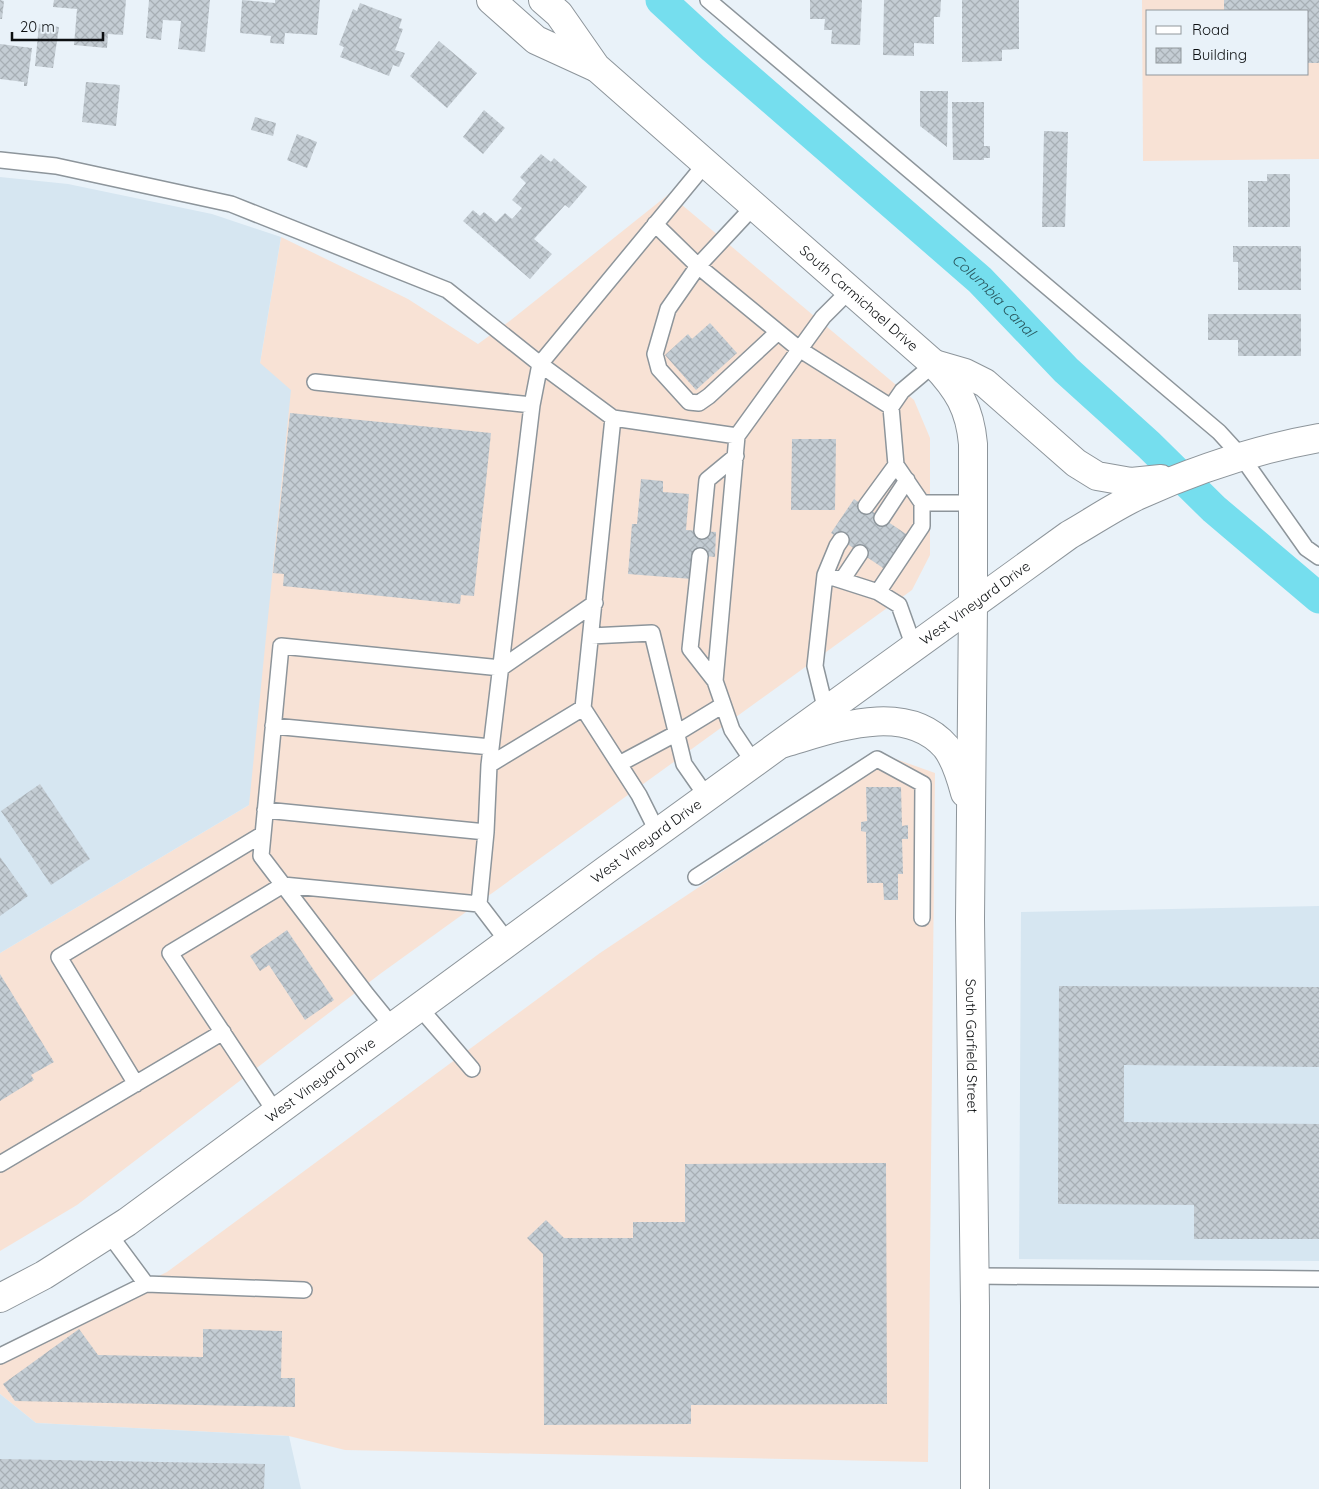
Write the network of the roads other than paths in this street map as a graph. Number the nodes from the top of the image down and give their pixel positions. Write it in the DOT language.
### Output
graph roads {
  1 [pos="491,0"];
  2 [pos="543,0"];
  3 [pos="708,0"];
  4 [pos="596,67"];
  5 [pos="0,160"];
  6 [pos="706,163"];
  7 [pos="754,206"];
  8 [pos="655,224"];
  9 [pos="698,266"];
  10 [pos="850,290"];
  11 [pos="778,332"];
  12 [pos="799,349"];
  13 [pos="540,364"];
  14 [pos="934,364"];
  15 [pos="315,382"];
  16 [pos="532,405"];
  17 [pos="891,407"];
  18 [pos="613,418"];
  19 [pos="737,436"];
  20 [pos="1319,438"];
  21 [pos="736,456"];
  22 [pos="1241,456"];
  23 [pos="896,465"];
  24 [pos="907,480"];
  25 [pos="1158,483"];
  26 [pos="922,503"];
  27 [pos="973,503"];
  28 [pos="866,506"];
  29 [pos="882,518"];
  30 [pos="702,531"];
  31 [pos="841,540"];
  32 [pos="860,553"];
  33 [pos="700,556"];
  34 [pos="1319,557"];
  35 [pos="825,575"];
  36 [pos="842,580"];
  37 [pos="878,592"];
  38 [pos="595,603"];
  39 [pos="973,604"];
  40 [pos="591,636"];
  41 [pos="914,646"];
  42 [pos="501,668"];
  43 [pos="715,681"];
  44 [pos="723,705"];
  45 [pos="583,708"];
  46 [pos="826,711"];
  47 [pos="273,726"];
  48 [pos="677,733"];
  49 [pos="779,744"];
  50 [pos="491,747"];
  51 [pos="754,763"];
  52 [pos="619,764"];
  53 [pos="489,765"];
  54 [pos="707,797"];
  55 [pos="265,810"];
  56 [pos="971,816"];
  57 [pos="486,832"];
  58 [pos="658,833"];
  59 [pos="263,834"];
  60 [pos="696,877"];
  61 [pos="283,885"];
  62 [pos="479,904"];
  63 [pos="922,918"];
  64 [pos="508,942"];
  65 [pos="420,1008"];
  66 [pos="394,1027"];
  67 [pos="223,1032"];
  68 [pos="472,1069"];
  69 [pos="136,1084"];
  70 [pos="276,1112"];
  71 [pos="0,1164"];
  72 [pos="109,1234"];
  73 [pos="975,1276"];
  74 [pos="1319,1279"];
  75 [pos="146,1284"];
  76 [pos="304,1290"];
  77 [pos="0,1297"];
  78 [pos="0,1356"];
  79 [pos="975,1489"];
  1 -- 4 [label="main road, South Carmichael Drive"];
  2 -- 4 [label="main road, South Carmichael Drive"];
  3 -- 22 [label="lane"];
  4 -- 6 [label="main road, South Carmichael Drive"];
  5 -- 13 [label="lane"];
  6 -- 7 [label="main road, South Carmichael Drive"];
  6 -- 8 [label="lane"];
  7 -- 9 [label="lane"];
  7 -- 10 [label="main road, South Carmichael Drive"];
  8 -- 9 [label="lane"];
  8 -- 13 [label="lane"];
  9 -- 11 [label="lane"];
  9 -- 11 [label="lane"];
  10 -- 12 [label="lane"];
  10 -- 14 [label="main road, South Carmichael Drive"];
  11 -- 12 [label="lane"];
  12 -- 17 [label="lane"];
  12 -- 19 [label="lane"];
  13 -- 16 [label="lane"];
  13 -- 18 [label="lane"];
  14 -- 17 [label="lane"];
  14 -- 25 [label="main road"];
  14 -- 27 [label="main road, South Carmichael Drive"];
  15 -- 16 [label="lane"];
  16 -- 42 [label="lane"];
  17 -- 23 [label="lane"];
  18 -- 19 [label="lane"];
  18 -- 38 [label="lane"];
  19 -- 21 [label="lane"];
  20 -- 22 [label="main road"];
  21 -- 30 [label="lane"];
  21 -- 43 [label="lane"];
  22 -- 25 [label="main road"];
  22 -- 34 [label="lane"];
  23 -- 24 [label="lane"];
  23 -- 28 [label="lane"];
  24 -- 26 [label="lane"];
  24 -- 29 [label="lane"];
  25 -- 39 [label="main road, West Vineyard Drive"];
  26 -- 27 [label="lane"];
  26 -- 37 [label="lane"];
  27 -- 39 [label="main road, South Carmichael Drive"];
  31 -- 35 [label="lane"];
  32 -- 36 [label="lane"];
  33 -- 43 [label="lane"];
  35 -- 36 [label="lane"];
  35 -- 46 [label="lane"];
  36 -- 37 [label="lane"];
  37 -- 41 [label="lane"];
  38 -- 40 [label="lane"];
  38 -- 42 [label="lane"];
  39 -- 41 [label="main road, West Vineyard Drive"];
  39 -- 56 [label="main road, South Garfield Street"];
  40 -- 45 [label="lane"];
  40 -- 48 [label="lane"];
  41 -- 46 [label="main road, West Vineyard Drive"];
  42 -- 47 [label="lane"];
  42 -- 50 [label="lane"];
  43 -- 44 [label="lane"];
  44 -- 48 [label="lane"];
  44 -- 51 [label="lane"];
  45 -- 52 [label="lane"];
  45 -- 53 [label="lane"];
  46 -- 49 [label="main road, West Vineyard Drive"];
  47 -- 50 [label="lane"];
  47 -- 55 [label="lane"];
  48 -- 52 [label="lane"];
  48 -- 54 [label="lane"];
  49 -- 51 [label="main road, West Vineyard Drive"];
  49 -- 56 [label="main road"];
  50 -- 53 [label="lane"];
  51 -- 54 [label="main road, West Vineyard Drive"];
  52 -- 58 [label="lane"];
  53 -- 57 [label="lane"];
  54 -- 58 [label="main road, West Vineyard Drive"];
  55 -- 57 [label="lane"];
  55 -- 59 [label="lane"];
  56 -- 73 [label="main road, South Garfield Street"];
  57 -- 62 [label="lane"];
  58 -- 64 [label="main road, West Vineyard Drive"];
  59 -- 61 [label="lane"];
  59 -- 69 [label="lane"];
  60 -- 63 [label="lane"];
  61 -- 62 [label="lane"];
  61 -- 66 [label="lane"];
  61 -- 67 [label="lane"];
  62 -- 64 [label="lane"];
  64 -- 65 [label="main road, West Vineyard Drive"];
  65 -- 66 [label="main road, West Vineyard Drive"];
  65 -- 68 [label="lane"];
  66 -- 70 [label="main road, West Vineyard Drive"];
  67 -- 69 [label="lane"];
  67 -- 70 [label="lane"];
  69 -- 71 [label="lane"];
  70 -- 72 [label="main road, West Vineyard Drive"];
  72 -- 75 [label="lane"];
  72 -- 77 [label="main road, West Vineyard Drive"];
  73 -- 74 [label="lane"];
  73 -- 79 [label="main road, South Garfield Street"];
  75 -- 76 [label="lane"];
  75 -- 78 [label="lane"];
}
